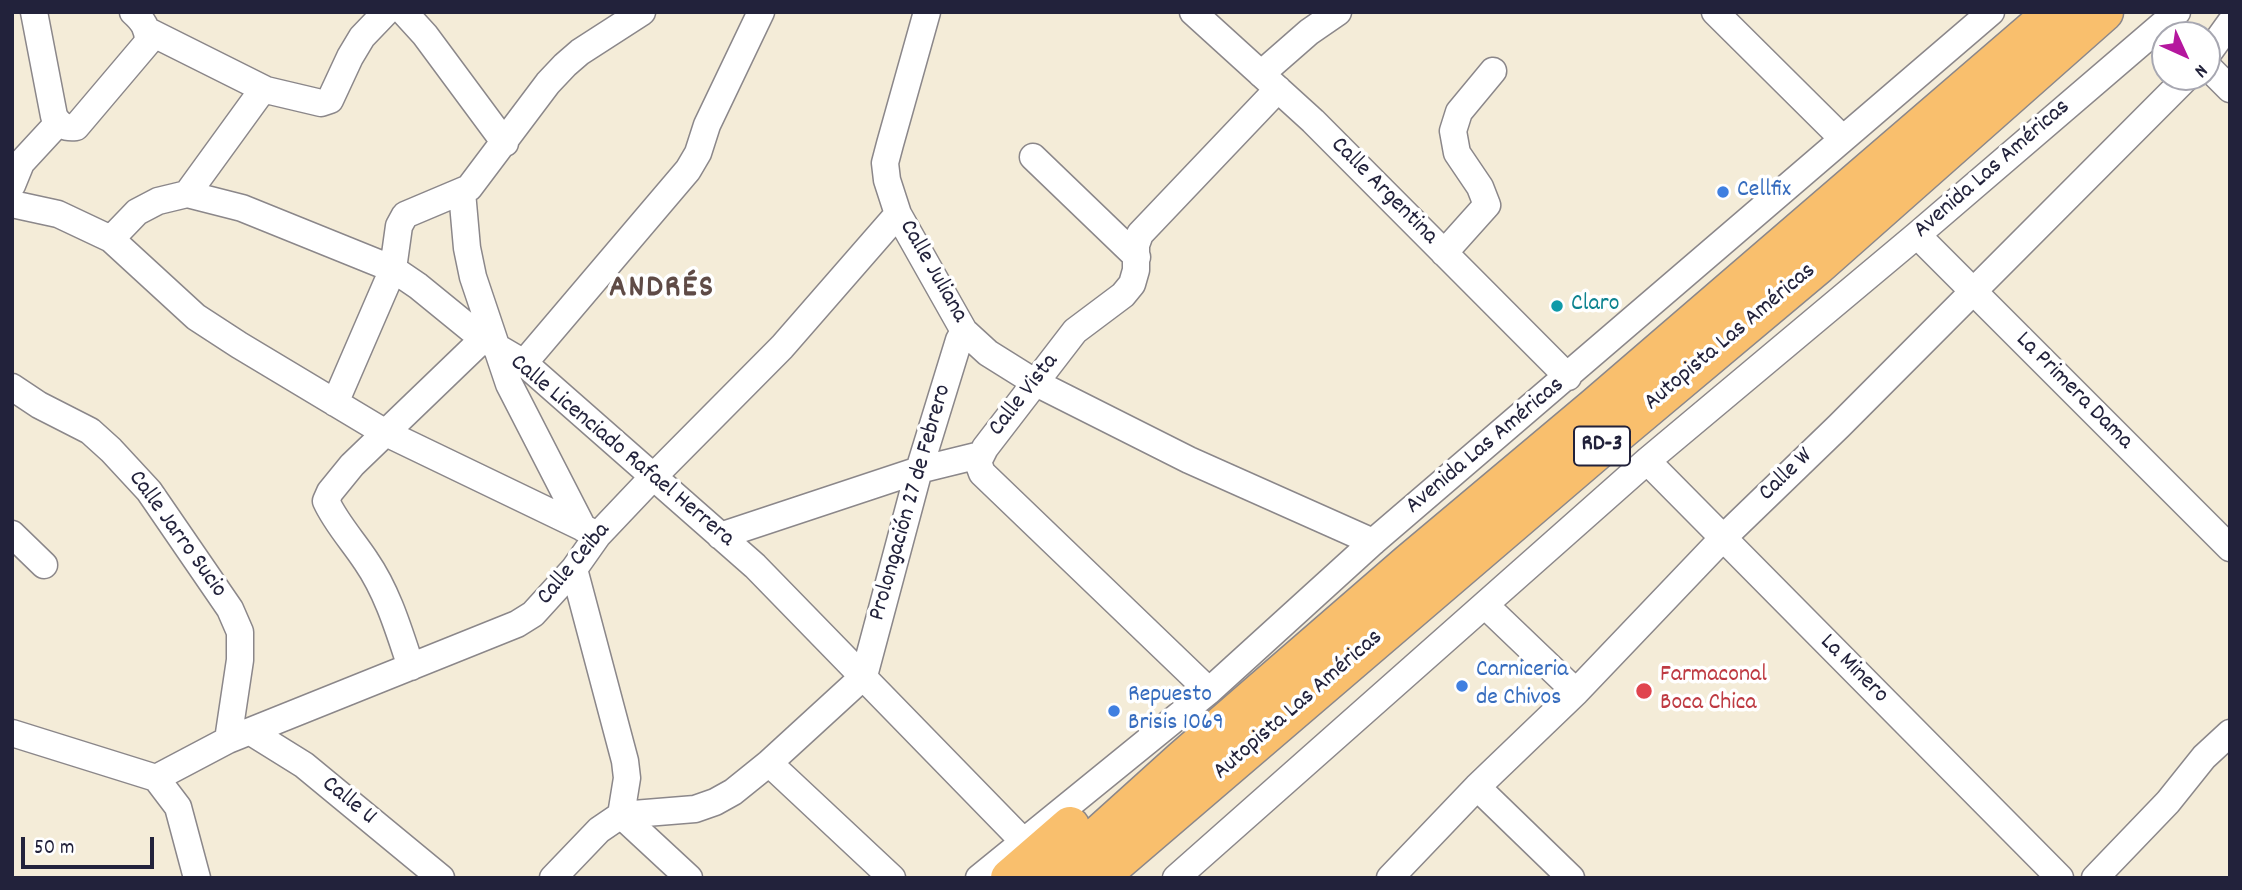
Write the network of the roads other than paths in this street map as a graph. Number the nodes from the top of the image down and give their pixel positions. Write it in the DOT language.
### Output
graph roads {
  1 [pos="34,12"];
  2 [pos="386,12"];
  3 [pos="404,12"];
  4 [pos="642,12"];
  5 [pos="761,12"];
  6 [pos="927,12"];
  7 [pos="1193,12"];
  8 [pos="1338,12"];
  9 [pos="1715,12"];
  10 [pos="1991,12"];
  11 [pos="2054,12"];
  12 [pos="2104,12"];
  13 [pos="140,22"];
  14 [pos="2151,42"];
  15 [pos="1493,71"];
  16 [pos="1270,81"];
  17 [pos="266,90"];
  18 [pos="2173,91"];
  19 [pos="58,123"];
  20 [pos="1842,138"];
  21 [pos="505,143"];
  22 [pos="1033,157"];
  23 [pos="12,185"];
  24 [pos="463,192"];
  25 [pos="187,194"];
  26 [pos="12,204"];
  27 [pos="898,215"];
  28 [pos="1917,235"];
  29 [pos="111,239"];
  30 [pos="1444,253"];
  31 [pos="1137,257"];
  32 [pos="393,269"];
  33 [pos="1973,292"];
  34 [pos="964,331"];
  35 [pos="490,343"];
  36 [pos="524,363"];
  37 [pos="1568,377"];
  38 [pos="1036,383"];
  39 [pos="12,387"];
  40 [pos="335,403"];
  41 [pos="384,432"];
  42 [pos="980,455"];
  43 [pos="1647,461"];
  44 [pos="919,470"];
  45 [pos="653,477"];
  46 [pos="591,532"];
  47 [pos="12,534"];
  48 [pos="720,536"];
  49 [pos="1723,538"];
  50 [pos="1373,542"];
  51 [pos="2230,548"];
  52 [pos="44,565"];
  53 [pos="574,569"];
  54 [pos="1485,605"];
  55 [pos="1298,659"];
  56 [pos="411,667"];
  57 [pos="864,676"];
  58 [pos="1209,691"];
  59 [pos="1576,692"];
  60 [pos="12,733"];
  61 [pos="2230,733"];
  62 [pos="240,736"];
  63 [pos="769,763"];
  64 [pos="156,778"];
  65 [pos="1477,787"];
  66 [pos="1196,794"];
  67 [pos="621,815"];
  68 [pos="1024,842"];
  69 [pos="1053,876"];
  70 [pos="197,878"];
  71 [pos="441,878"];
  72 [pos="553,878"];
  73 [pos="689,878"];
  74 [pos="892,878"];
  75 [pos="979,878"];
  76 [pos="1010,878"];
  77 [pos="1098,878"];
  78 [pos="1132,878"];
  79 [pos="1176,878"];
  80 [pos="1391,878"];
  81 [pos="1571,878"];
  82 [pos="2060,878"];
  83 [pos="2095,878"];
  1 -- 19 [label="street"];
  2 -- 17 [label="street"];
  3 -- 21 [label="street"];
  4 -- 21 [label="street"];
  5 -- 36 [label="street"];
  6 -- 27 [label="street, Calle Juliana"];
  7 -- 16 [label="street, Calle Argentina"];
  8 -- 16 [label="street, Calle Vista"];
  9 -- 20 [label="street"];
  10 -- 20 [label="street, Avenida Las Américas"];
  11 -- 55 [label="highway, Autopista Las Américas / RD-3"];
  12 -- 66 [label="highway, Autopista Las Américas / RD-3"];
  13 -- 17 [label="street"];
  13 -- 19 [label="street"];
  14 -- 28 [label="street, Avenida Las Américas"];
  15 -- 30 [label="street"];
  16 -- 30 [label="street, Calle Argentina"];
  16 -- 31 [label="street, Calle Vista"];
  17 -- 25 [label="street"];
  18 -- 33 [label="street, Calle W"];
  19 -- 23 [label="street"];
  20 -- 37 [label="street, Avenida Las Américas"];
  21 -- 24 [label="street"];
  22 -- 31 [label="street"];
  24 -- 32 [label="street"];
  24 -- 35 [label="street"];
  25 -- 29 [label="street, Calle Licenciado Rafael Herrera"];
  25 -- 32 [label="street, Calle Licenciado Rafael Herrera"];
  26 -- 29 [label="street"];
  27 -- 34 [label="street, Calle Juliana"];
  27 -- 45 [label="street, Calle Ceiba"];
  28 -- 33 [label="street, La Primera Dama"];
  28 -- 43 [label="street, Avenida Las Américas"];
  29 -- 40 [label="street"];
  30 -- 37 [label="street, Calle Argentina"];
  31 -- 38 [label="street, Calle Vista"];
  32 -- 35 [label="street, Calle Licenciado Rafael Herrera"];
  32 -- 40 [label="street"];
  33 -- 49 [label="street, Calle W"];
  33 -- 51 [label="street, La Primera Dama"];
  34 -- 38 [label="street, Calle Juliana"];
  34 -- 44 [label="street, Prolongación 27 de Febrero"];
  35 -- 36 [label="street, Calle Licenciado Rafael Herrera"];
  35 -- 41 [label="street"];
  35 -- 46 [label="street"];
  36 -- 45 [label="street, Calle Licenciado Rafael Herrera"];
  37 -- 50 [label="street, Avenida Las Américas"];
  38 -- 42 [label="street, Calle Vista"];
  38 -- 50 [label="street, Calle Juliana"];
  39 -- 62 [label="street, Calle Jarro Sucio"];
  40 -- 41 [label="street"];
  41 -- 46 [label="street"];
  41 -- 56 [label="street"];
  42 -- 44 [label="street"];
  42 -- 58 [label="street, Calle Vista"];
  43 -- 49 [label="street, La Minero"];
  43 -- 54 [label="street, Avenida Las Américas"];
  44 -- 48 [label="street"];
  44 -- 57 [label="street, Prolongación 27 de Febrero"];
  45 -- 46 [label="street, Calle Ceiba"];
  45 -- 48 [label="street, Calle Licenciado Rafael Herrera"];
  46 -- 53 [label="street, Calle Ceiba"];
  47 -- 52 [label="street"];
  48 -- 57 [label="street, Calle Licenciado Rafael Herrera"];
  49 -- 59 [label="street, Calle W"];
  49 -- 82 [label="street, La Minero"];
  50 -- 58 [label="street, Avenida Las Américas"];
  53 -- 56 [label="street, Calle Ceiba"];
  53 -- 67 [label="street"];
  54 -- 59 [label="street"];
  54 -- 79 [label="street, Avenida Las Américas"];
  55 -- 69 [label="highway, Autopista Las Américas / RD-3"];
  55 -- 76 [label="highway"];
  56 -- 62 [label="street, Calle Ceiba"];
  57 -- 63 [label="street"];
  57 -- 68 [label="street, Calle Licenciado Rafael Herrera"];
  58 -- 68 [label="street, Avenida Las Américas"];
  59 -- 65 [label="street, Calle W"];
  60 -- 64 [label="street"];
  61 -- 83 [label="street"];
  62 -- 64 [label="street, Calle Ceiba"];
  62 -- 71 [label="street, Calle U"];
  63 -- 67 [label="street"];
  63 -- 74 [label="street"];
  64 -- 70 [label="street"];
  65 -- 80 [label="street, Calle W"];
  65 -- 81 [label="street"];
  66 -- 77 [label="highway, Autopista Las Américas / RD-3"];
  66 -- 78 [label="highway"];
  67 -- 72 [label="street"];
  67 -- 73 [label="street"];
  68 -- 75 [label="street, Avenida Las Américas"];
}
